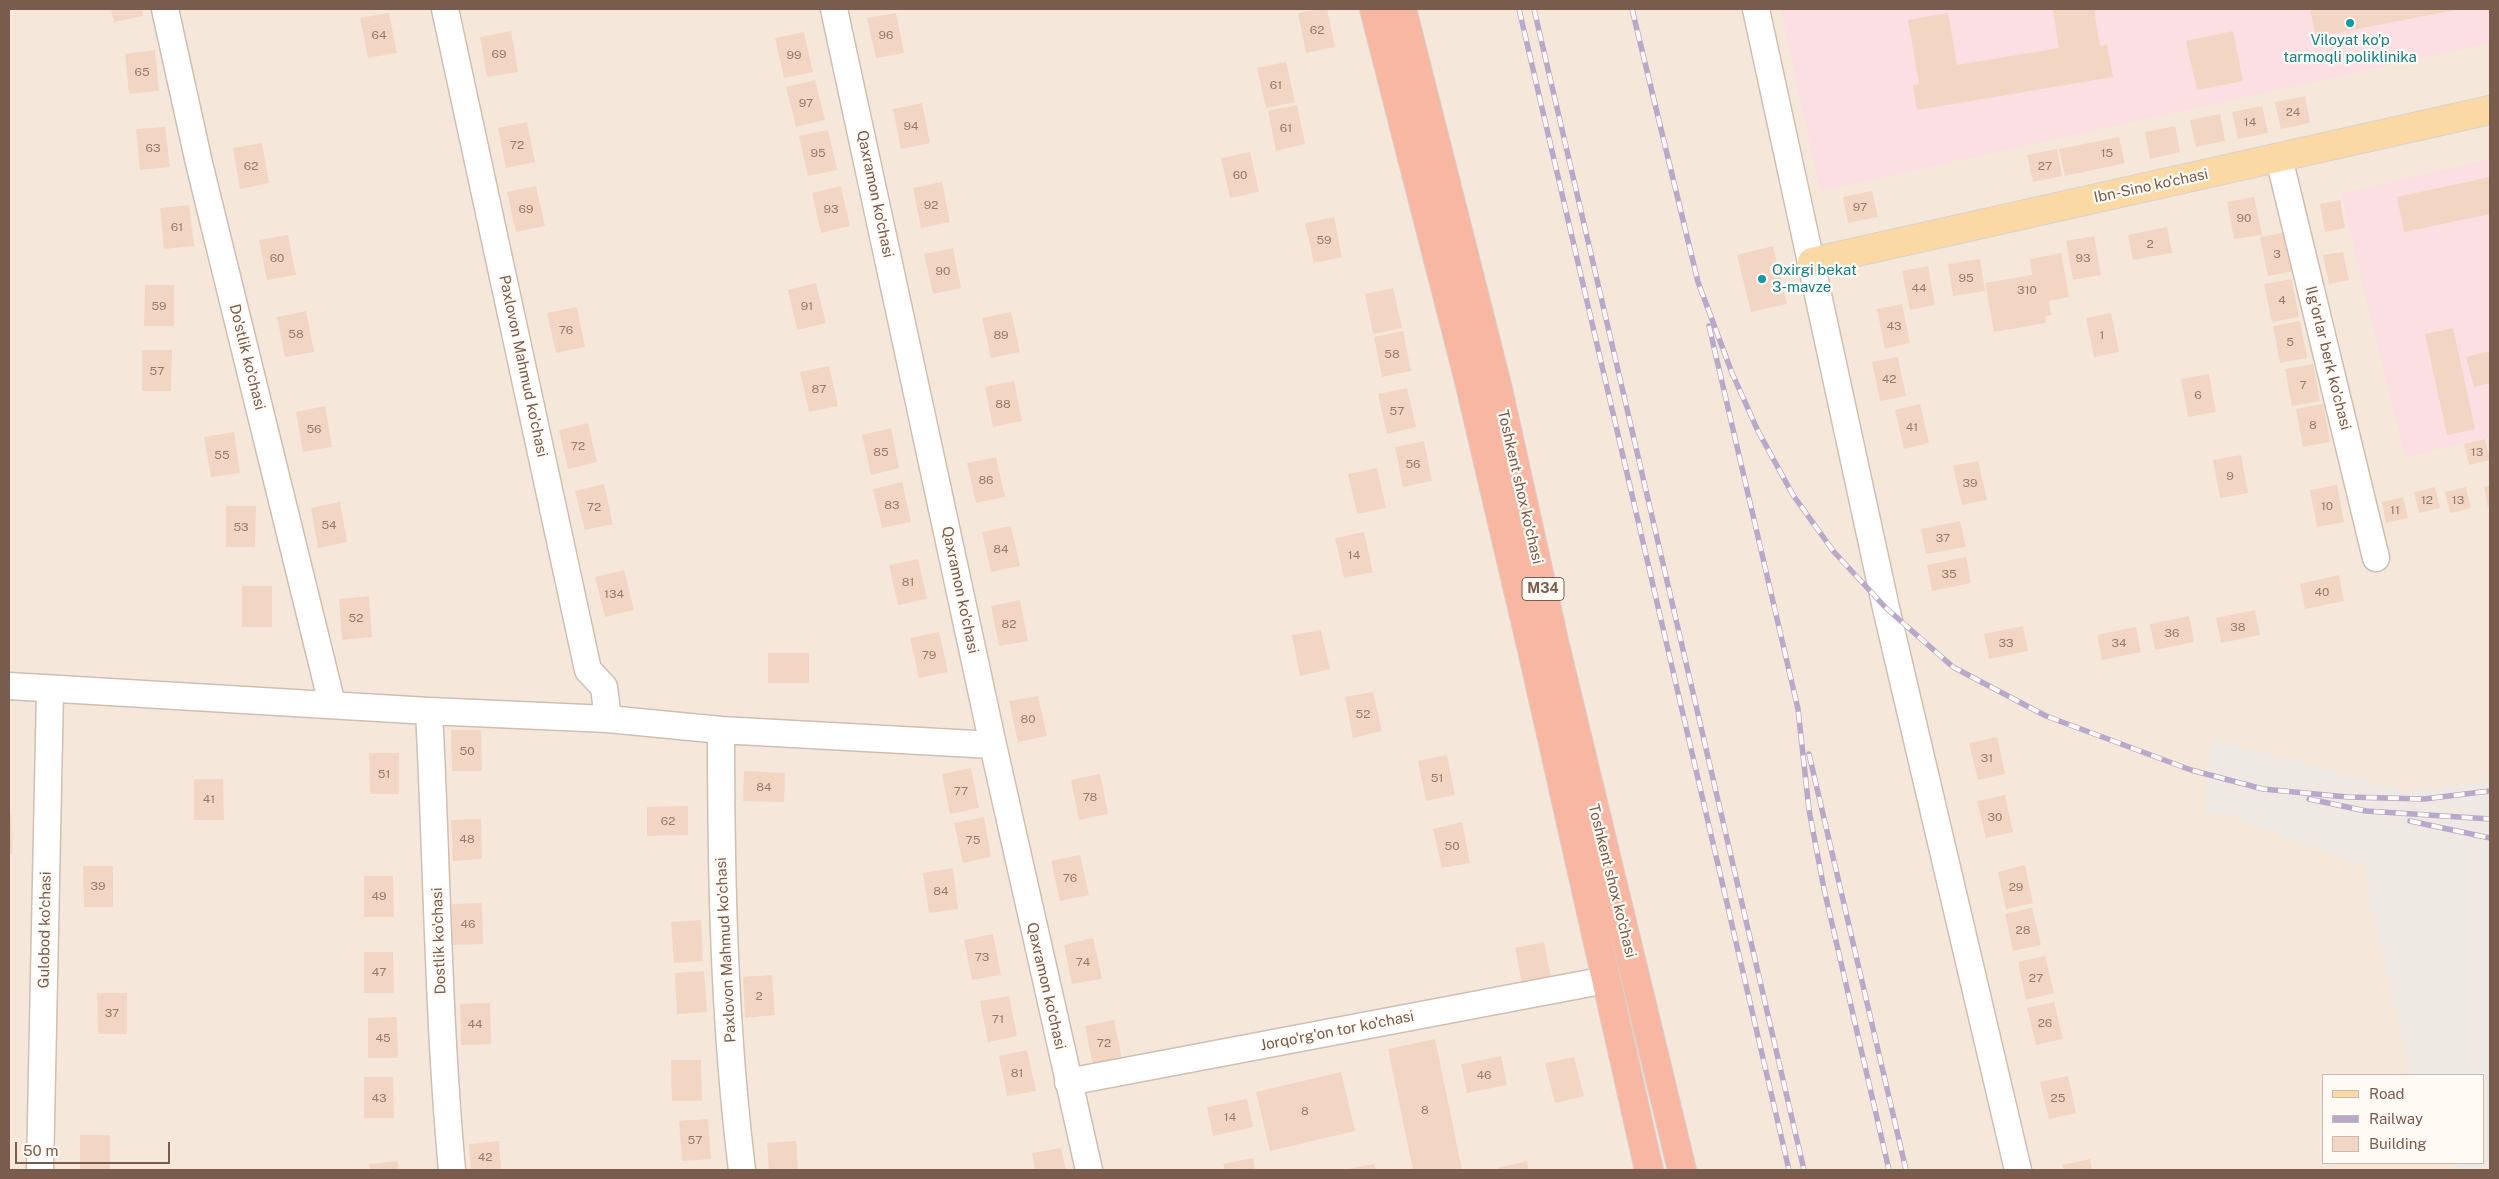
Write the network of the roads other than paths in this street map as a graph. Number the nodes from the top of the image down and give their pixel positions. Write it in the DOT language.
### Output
graph roads {
  1 [pos="165,9"];
  2 [pos="445,9"];
  3 [pos="834,9"];
  4 [pos="1374,9"];
  5 [pos="1402,9"];
  6 [pos="1756,9"];
  7 [pos="2490,110"];
  8 [pos="2279,158"];
  9 [pos="1812,262"];
  10 [pos="2376,558"];
  11 [pos="1544,647"];
  12 [pos="9,686"];
  13 [pos="50,690"];
  14 [pos="332,704"];
  15 [pos="429,711"];
  16 [pos="608,719"];
  17 [pos="721,730"];
  18 [pos="993,745"];
  19 [pos="1606,980"];
  20 [pos="1068,1082"];
  21 [pos="40,1170"];
  22 [pos="452,1170"];
  23 [pos="742,1170"];
  24 [pos="1089,1170"];
  25 [pos="1649,1170"];
  26 [pos="1682,1170"];
  27 [pos="2018,1170"];
  1 -- 14 [label="street, Do'stlik ko'chasi"];
  2 -- 16 [label="street, Paxlovon Mahmud ko'chasi"];
  3 -- 18 [label="street, Qaxramon ko'chasi"];
  4 -- 11 [label="highway, Toshkent shox ko'chasi / M34"];
  5 -- 11 [label="highway, Toshkent shox ko'chasi / M34"];
  6 -- 9 [label="street"];
  7 -- 8 [label="main road, Ibn-Sino ko'chasi"];
  8 -- 9 [label="main road, Ibn-Sino ko'chasi"];
  8 -- 10 [label="street, Ilg'orlar berk ko'chasi"];
  9 -- 27 [label="street"];
  11 -- 19 [label="highway, Toshkent shox ko'chasi / M34"];
  11 -- 26 [label="highway, Toshkent shox ko'chasi / M34"];
  12 -- 13 [label="street"];
  13 -- 14 [label="street"];
  13 -- 21 [label="street, Gulobod ko'chasi"];
  14 -- 15 [label="street"];
  15 -- 16 [label="street"];
  15 -- 22 [label="street, Dostlik ko'chasi"];
  16 -- 17 [label="street"];
  17 -- 18 [label="street"];
  17 -- 23 [label="street, Paxlovon Mahmud ko'chasi"];
  18 -- 20 [label="street, Qaxramon ko'chasi"];
  19 -- 20 [label="street, Jorqo'rg'on tor ko'chasi"];
  19 -- 25 [label="highway, Toshkent shox ko'chasi / M34"];
  20 -- 24 [label="street, Qaxramon ko'chasi"];
}
